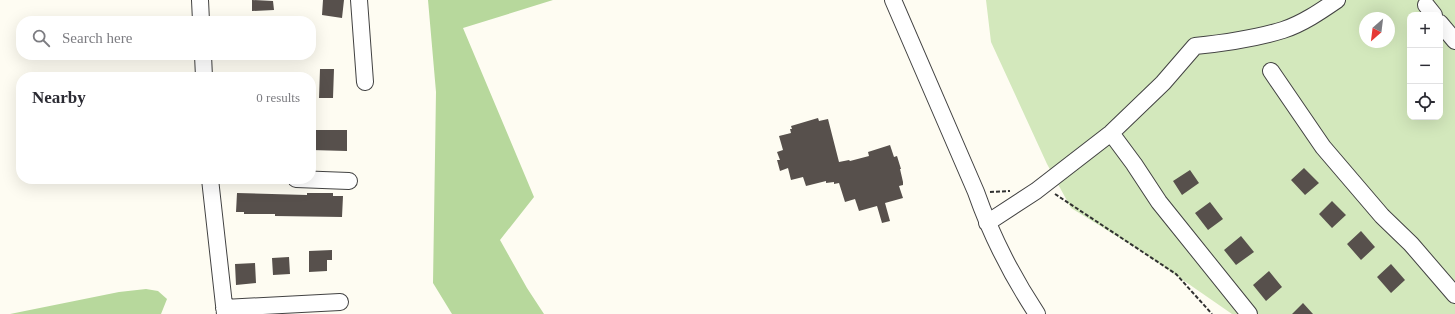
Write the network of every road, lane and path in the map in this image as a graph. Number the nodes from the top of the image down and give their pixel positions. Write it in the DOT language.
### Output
graph roads {
  1 [pos="200,0"];
  2 [pos="359,0"];
  3 [pos="892,0"];
  4 [pos="1337,0"];
  5 [pos="201,16"];
  6 [pos="1443,27"];
  7 [pos="1455,41"];
  8 [pos="203,60"];
  9 [pos="1271,71"];
  10 [pos="204,72"];
  11 [pos="365,82"];
  12 [pos="1111,132"];
  13 [pos="316,180"];
  14 [pos="349,181"];
  15 [pos="211,184"];
  16 [pos="1014,191"];
  17 [pos="1036,191"];
  18 [pos="976,192"];
  19 [pos="987,223"];
  20 [pos="1455,296"];
  21 [pos="340,302"];
  22 [pos="224,311"];
  23 [pos="1037,314"];
  24 [pos="1212,314"];
  25 [pos="1249,314"];
  1 -- 5 [label="street"];
  2 -- 11 [label="street"];
  3 -- 18 [label="street"];
  4 -- 12 [label="street"];
  6 -- 7 [label="street"];
  8 -- 10 [label="street"];
  9 -- 20 [label="street"];
  12 -- 17 [label="street"];
  12 -- 25 [label="street"];
  13 -- 14 [label="street"];
  15 -- 22 [label="street"];
  16 -- 18 [label="path"];
  17 -- 19 [label="street"];
  17 -- 24 [label="path"];
  18 -- 19 [label="street"];
  19 -- 23 [label="street"];
  21 -- 22 [label="street"];
}
